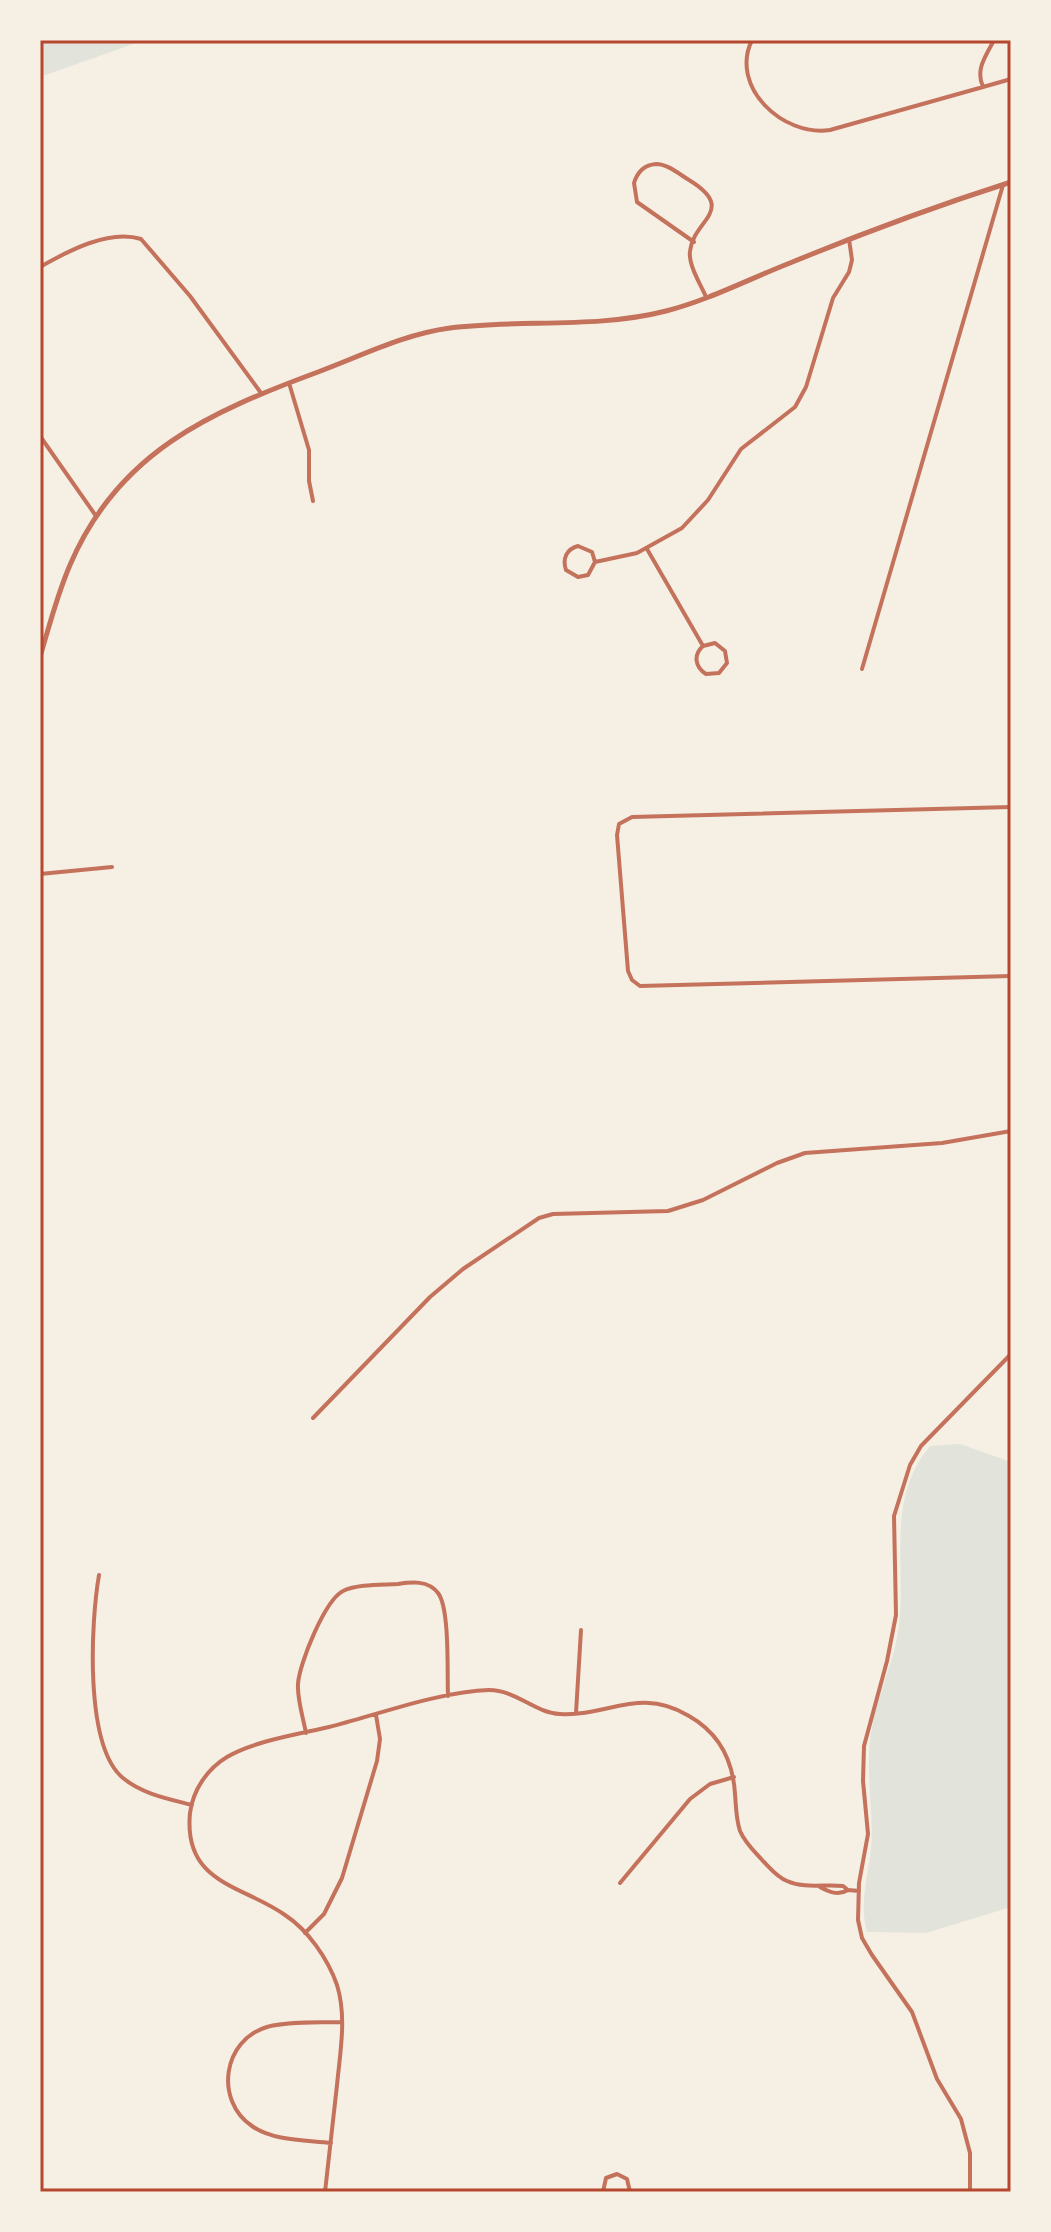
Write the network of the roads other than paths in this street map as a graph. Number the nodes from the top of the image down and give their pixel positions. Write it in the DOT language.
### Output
graph roads {
  1 [pos="752,40"];
  2 [pos="994,40"];
  3 [pos="1011,79"];
  4 [pos="983,87"];
  5 [pos="1011,182"];
  6 [pos="1003,185"];
  7 [pos="849,239"];
  8 [pos="694,242"];
  9 [pos="40,267"];
  10 [pos="706,297"];
  11 [pos="289,383"];
  12 [pos="261,393"];
  13 [pos="40,436"];
  14 [pos="313,501"];
  15 [pos="96,516"];
  16 [pos="647,549"];
  17 [pos="595,562"];
  18 [pos="703,646"];
  19 [pos="40,657"];
  20 [pos="862,669"];
  21 [pos="1011,807"];
  22 [pos="112,867"];
  23 [pos="40,874"];
  24 [pos="1011,976"];
  25 [pos="1011,1131"];
  26 [pos="1011,1354"];
  27 [pos="313,1418"];
  28 [pos="99,1575"];
  29 [pos="581,1630"];
  30 [pos="448,1696"];
  31 [pos="576,1713"];
  32 [pos="376,1715"];
  33 [pos="306,1733"];
  34 [pos="734,1777"];
  35 [pos="192,1805"];
  36 [pos="620,1883"];
  37 [pos="859,1891"];
  38 [pos="305,1933"];
  39 [pos="342,2022"];
  40 [pos="331,2143"];
  41 [pos="325,2192"];
  42 [pos="603,2192"];
  43 [pos="630,2192"];
  44 [pos="970,2192"];
  1 -- 4 [label="street"];
  2 -- 4 [label="street"];
  3 -- 4 [label="street"];
  5 -- 6 [label="street"];
  6 -- 7 [label="street"];
  6 -- 20 [label="street"];
  7 -- 10 [label="street"];
  7 -- 16 [label="street"];
  8 -- 8 [label="street"];
  8 -- 10 [label="street"];
  9 -- 12 [label="street"];
  10 -- 11 [label="street"];
  11 -- 12 [label="street"];
  11 -- 14 [label="street"];
  12 -- 15 [label="street"];
  13 -- 15 [label="street"];
  15 -- 19 [label="street"];
  16 -- 17 [label="street"];
  16 -- 18 [label="street"];
  17 -- 17 [label="street"];
  18 -- 18 [label="street"];
  21 -- 24 [label="street"];
  22 -- 23 [label="street"];
  25 -- 27 [label="street"];
  26 -- 37 [label="street"];
  28 -- 35 [label="street"];
  29 -- 31 [label="street"];
  30 -- 31 [label="street"];
  30 -- 32 [label="street"];
  30 -- 33 [label="street"];
  31 -- 34 [label="street"];
  32 -- 33 [label="street"];
  32 -- 38 [label="street"];
  33 -- 35 [label="street"];
  34 -- 36 [label="street"];
  34 -- 37 [label="street"];
  35 -- 38 [label="street"];
  37 -- 44 [label="street"];
  38 -- 39 [label="street"];
  39 -- 40 [label="street"];
  39 -- 40 [label="street"];
  40 -- 41 [label="street"];
  42 -- 43 [label="street"];
}
